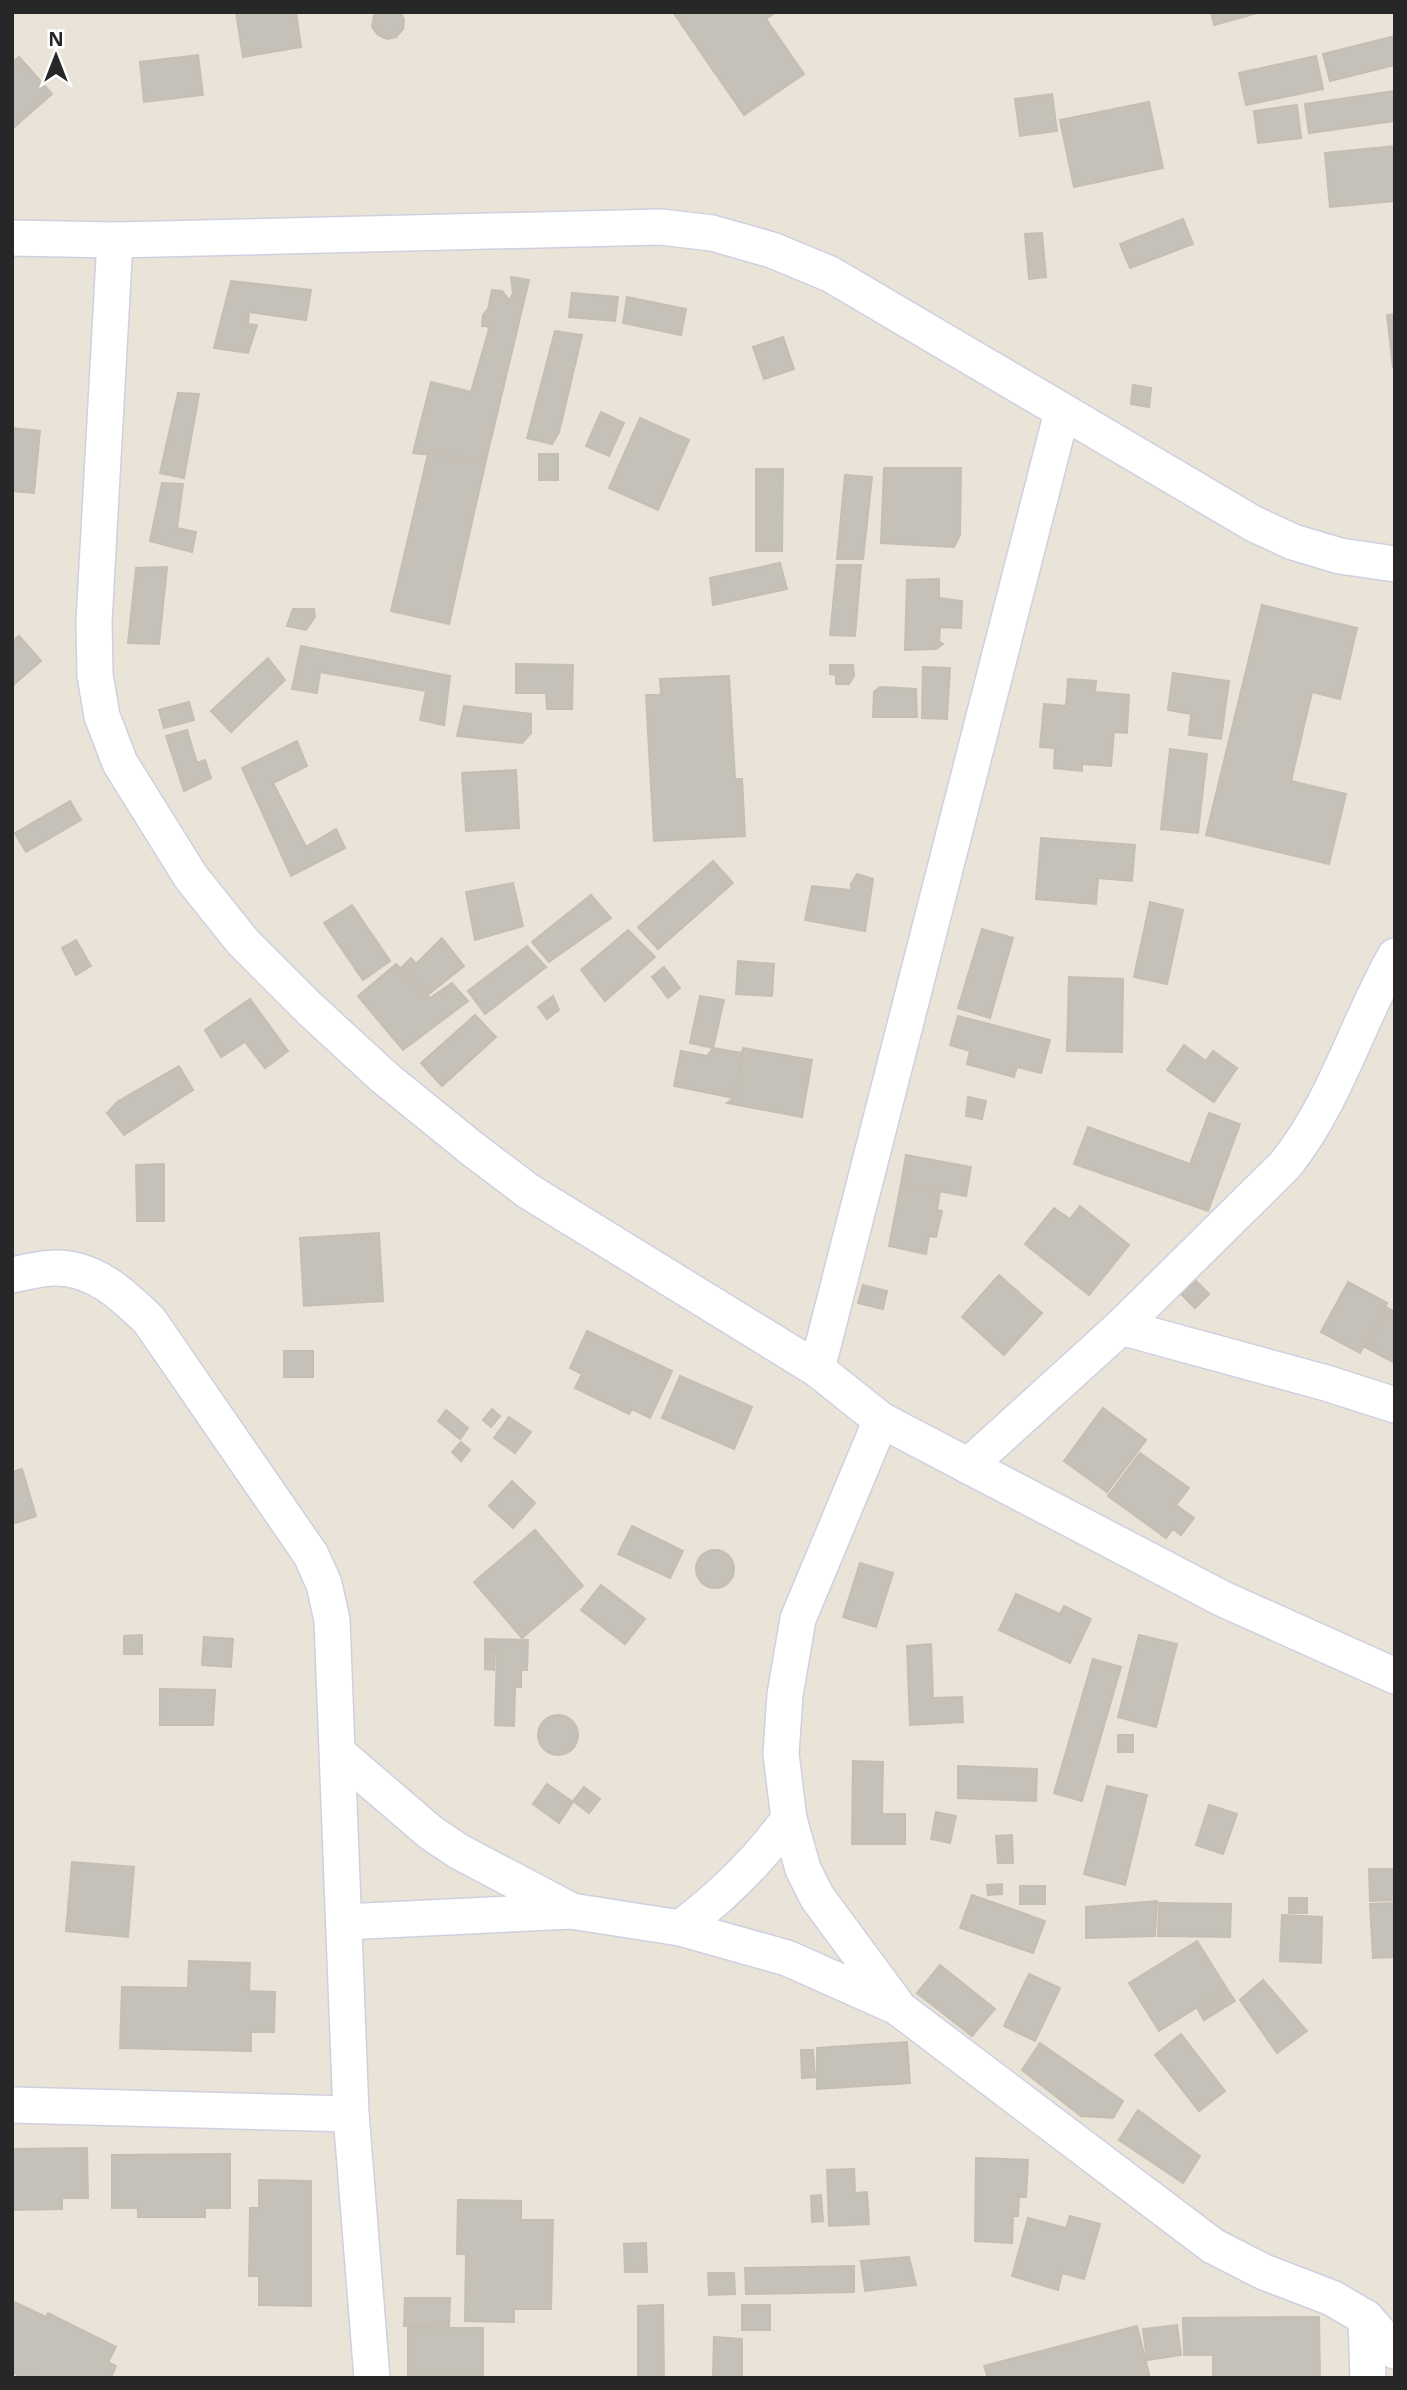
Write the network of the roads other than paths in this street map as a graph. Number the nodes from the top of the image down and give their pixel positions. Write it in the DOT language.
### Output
graph roads {
  1 [pos="12,238"];
  2 [pos="115,240"];
  3 [pos="1062,412"];
  4 [pos="1395,564"];
  5 [pos="1395,956"];
  6 [pos="12,1275"];
  7 [pos="1121,1327"];
  8 [pos="817,1368"];
  9 [pos="1395,1405"];
  10 [pos="881,1420"];
  11 [pos="968,1466"];
  12 [pos="1395,1676"];
  13 [pos="338,1753"];
  14 [pos="789,1819"];
  15 [pos="571,1911"];
  16 [pos="344,1922"];
  17 [pos="680,1928"];
  18 [pos="897,2007"];
  19 [pos="12,2105"];
  20 [pos="351,2114"];
  21 [pos="1366,2318"];
  22 [pos="1395,2351"];
  23 [pos="372,2378"];
  24 [pos="1368,2378"];
  1 -- 2 [label="street"];
  2 -- 3 [label="street"];
  2 -- 8 [label="street"];
  3 -- 4 [label="street"];
  3 -- 8 [label="street"];
  5 -- 7 [label="street"];
  6 -- 13 [label="street"];
  7 -- 9 [label="street"];
  7 -- 11 [label="street"];
  8 -- 10 [label="street"];
  10 -- 11 [label="street"];
  10 -- 14 [label="street"];
  11 -- 12 [label="street"];
  13 -- 15 [label="street"];
  13 -- 16 [label="street"];
  14 -- 17 [label="street"];
  14 -- 18 [label="street"];
  15 -- 16 [label="street"];
  15 -- 17 [label="street"];
  16 -- 20 [label="street"];
  17 -- 18 [label="street"];
  18 -- 21 [label="street"];
  19 -- 20 [label="street"];
  20 -- 23 [label="street"];
  21 -- 22 [label="street"];
  21 -- 24 [label="street"];
}
